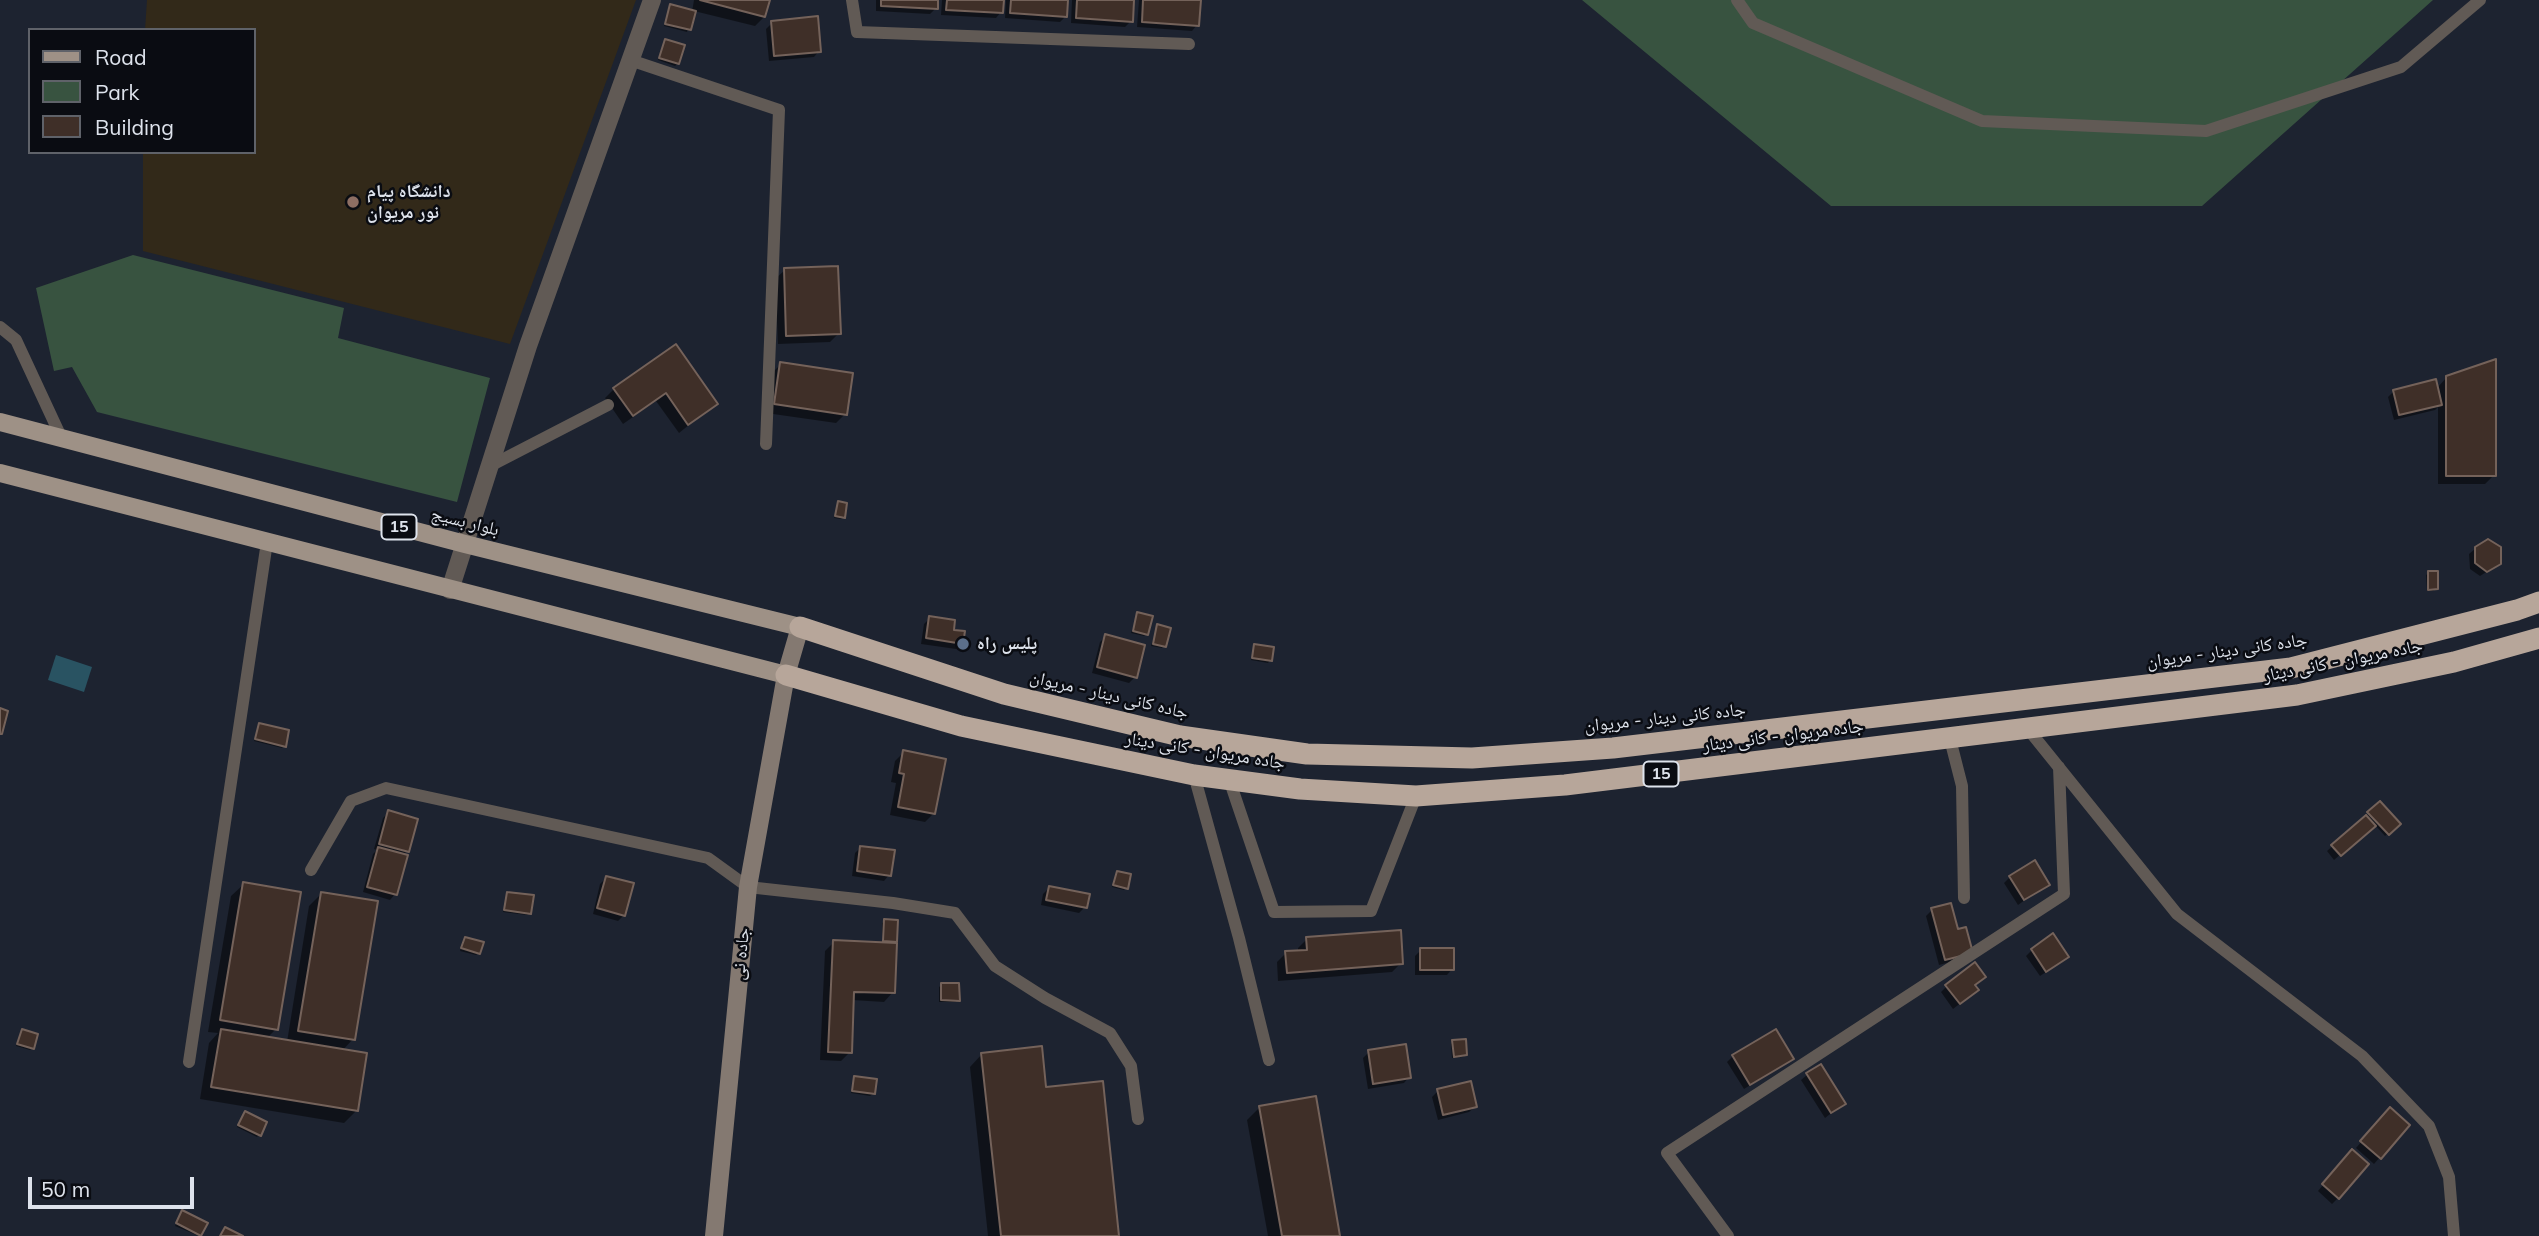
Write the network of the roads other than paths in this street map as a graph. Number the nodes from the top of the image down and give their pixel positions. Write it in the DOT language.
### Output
graph roads {
  1 [pos="652,0"];
  2 [pos="852,0"];
  3 [pos="1737,0"];
  4 [pos="2480,0"];
  5 [pos="1189,44"];
  6 [pos="630,60"];
  7 [pos="0,327"];
  8 [pos="608,405"];
  9 [pos="0,422"];
  10 [pos="62,439"];
  11 [pos="766,444"];
  12 [pos="490,466"];
  13 [pos="0,473"];
  14 [pos="267,542"];
  15 [pos="465,544"];
  16 [pos="450,590"];
  17 [pos="2539,602"];
  18 [pos="2517,610"];
  19 [pos="2539,617"];
  20 [pos="800,627"];
  21 [pos="2539,638"];
  22 [pos="786,675"];
  23 [pos="2028,729"];
  24 [pos="1950,739"];
  25 [pos="2059,767"];
  26 [pos="1194,775"];
  27 [pos="1230,782"];
  28 [pos="1416,796"];
  29 [pos="311,870"];
  30 [pos="748,887"];
  31 [pos="1964,898"];
  32 [pos="1269,1060"];
  33 [pos="189,1062"];
  34 [pos="1138,1119"];
  35 [pos="714,1236"];
  36 [pos="1728,1236"];
  37 [pos="2454,1236"];
  1 -- 6 [label="street"];
  2 -- 5 [label="lane"];
  3 -- 4 [label="lane"];
  6 -- 11 [label="lane"];
  6 -- 12 [label="street"];
  7 -- 10 [label="lane"];
  8 -- 12 [label="lane"];
  9 -- 10 [label="main road, بلوار بسیج / 15"];
  10 -- 15 [label="main road, بلوار بسیج / 15"];
  12 -- 15 [label="street"];
  13 -- 14 [label="main road, 15"];
  14 -- 16 [label="main road, 15"];
  14 -- 33 [label="lane"];
  15 -- 16 [label="street"];
  15 -- 20 [label="main road, بلوار بسیج / 15"];
  16 -- 22 [label="main road, 15"];
  17 -- 18 [label="highway, جاده کانی دینار - مریوان / 15"];
  18 -- 19 [label="lane"];
  18 -- 20 [label="highway, جاده کانی دینار - مریوان / 15"];
  20 -- 22 [label="main road, جاده نی"];
  21 -- 23 [label="highway, جاده مریوان - کانی دینار / 15"];
  22 -- 26 [label="highway, جاده مریوان - کانی دینار / 15"];
  22 -- 30 [label="main road, جاده نی"];
  23 -- 24 [label="highway, جاده مریوان - کانی دینار / 15"];
  23 -- 25 [label="lane"];
  24 -- 28 [label="highway, جاده مریوان - کانی دینار / 15"];
  24 -- 31 [label="lane"];
  25 -- 36 [label="lane"];
  25 -- 37 [label="lane"];
  26 -- 27 [label="highway, جاده مریوان - کانی دینار / 15"];
  26 -- 32 [label="lane"];
  27 -- 28 [label="highway, جاده مریوان - کانی دینار / 15"];
  27 -- 28 [label="lane"];
  29 -- 30 [label="lane"];
  30 -- 34 [label="lane"];
  30 -- 35 [label="main road, جاده نی"];
}
